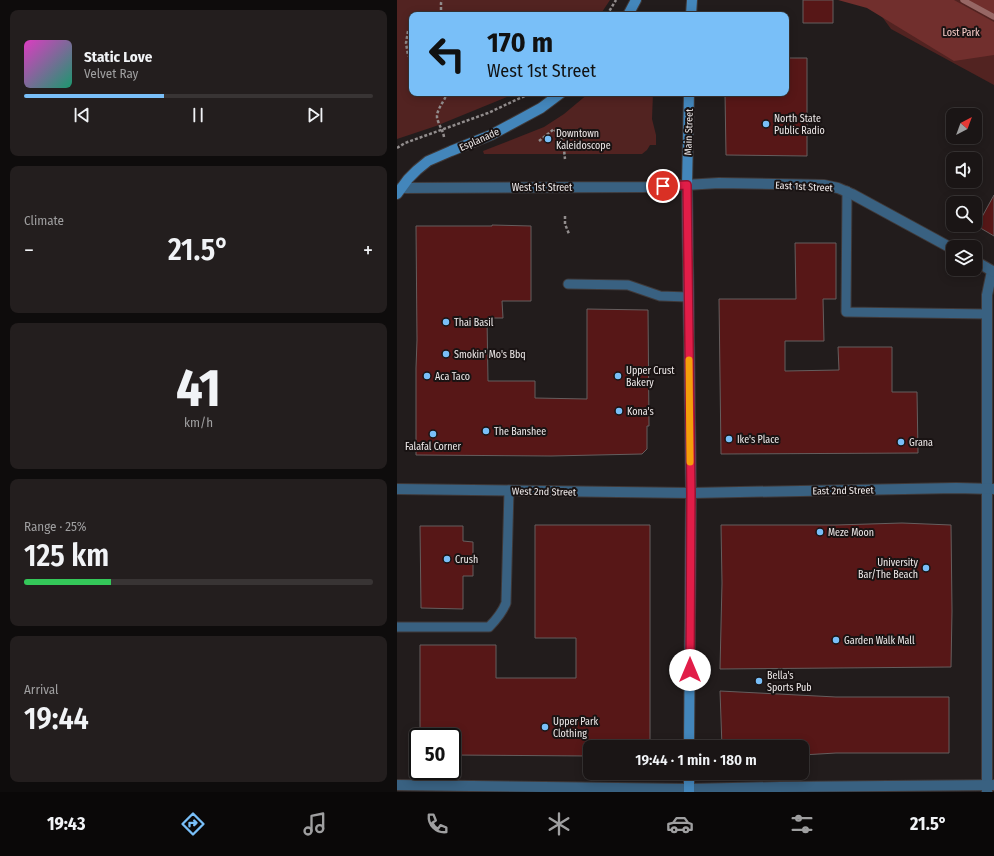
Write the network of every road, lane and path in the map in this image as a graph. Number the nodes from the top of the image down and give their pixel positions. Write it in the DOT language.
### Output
graph roads {
  1 [pos="442,0"];
  2 [pos="617,0"];
  3 [pos="636,0"];
  4 [pos="692,0"];
  5 [pos="441,12"];
  6 [pos="609,12"];
  7 [pos="630,12"];
  8 [pos="691,12"];
  9 [pos="408,31"];
  10 [pos="409,58"];
  11 [pos="446,96"];
  12 [pos="525,96"];
  13 [pos="557,96"];
  14 [pos="689,96"];
  15 [pos="442,130"];
  16 [pos="444,137"];
  17 [pos="539,141"];
  18 [pos="397,148"];
  19 [pos="565,159"];
  20 [pos="687,185"];
  21 [pos="398,190"];
  22 [pos="847,191"];
  23 [pos="565,216"];
  24 [pos="569,234"];
  25 [pos="946,245"];
  26 [pos="982,266"];
  27 [pos="993,272"];
  28 [pos="568,284"];
  29 [pos="688,297"];
  30 [pos="987,314"];
  31 [pos="397,489"];
  32 [pos="991,489"];
  33 [pos="509,490"];
  34 [pos="691,493"];
  35 [pos="397,627"];
  36 [pos="689,740"];
  37 [pos="689,780"];
  38 [pos="397,785"];
  39 [pos="990,788"];
  40 [pos="480,789"];
  41 [pos="689,791"];
  1 -- 5 [label="path"];
  2 -- 6 [label="path"];
  3 -- 7 [label="main road"];
  4 -- 8 [label="main road"];
  9 -- 10 [label="path"];
  11 -- 15 [label="path"];
  12 -- 15 [label="path"];
  13 -- 21 [label="main road, Esplanade"];
  14 -- 20 [label="main road, Main Street"];
  15 -- 16 [label="path"];
  15 -- 18 [label="path"];
  17 -- 19 [label="path"];
  20 -- 21 [label="street, West 1st Street"];
  20 -- 22 [label="street, East 1st Street"];
  20 -- 29 [label="main road, Main Street"];
  22 -- 25 [label="street, East 1st Street"];
  22 -- 30 [label="lane"];
  23 -- 24 [label="path"];
  26 -- 27 [label="street"];
  27 -- 30 [label="street"];
  28 -- 29 [label="lane"];
  29 -- 34 [label="main road, Main Street"];
  30 -- 32 [label="street"];
  31 -- 33 [label="street, West 2nd Street"];
  32 -- 34 [label="street, East 2nd Street"];
  32 -- 39 [label="street"];
  33 -- 34 [label="street, West 2nd Street"];
  33 -- 35 [label="lane"];
  34 -- 36 [label="main road, Main Street"];
  37 -- 41 [label="main road"];
  38 -- 40 [label="street"];
  39 -- 41 [label="street"];
  40 -- 41 [label="street"];
}
